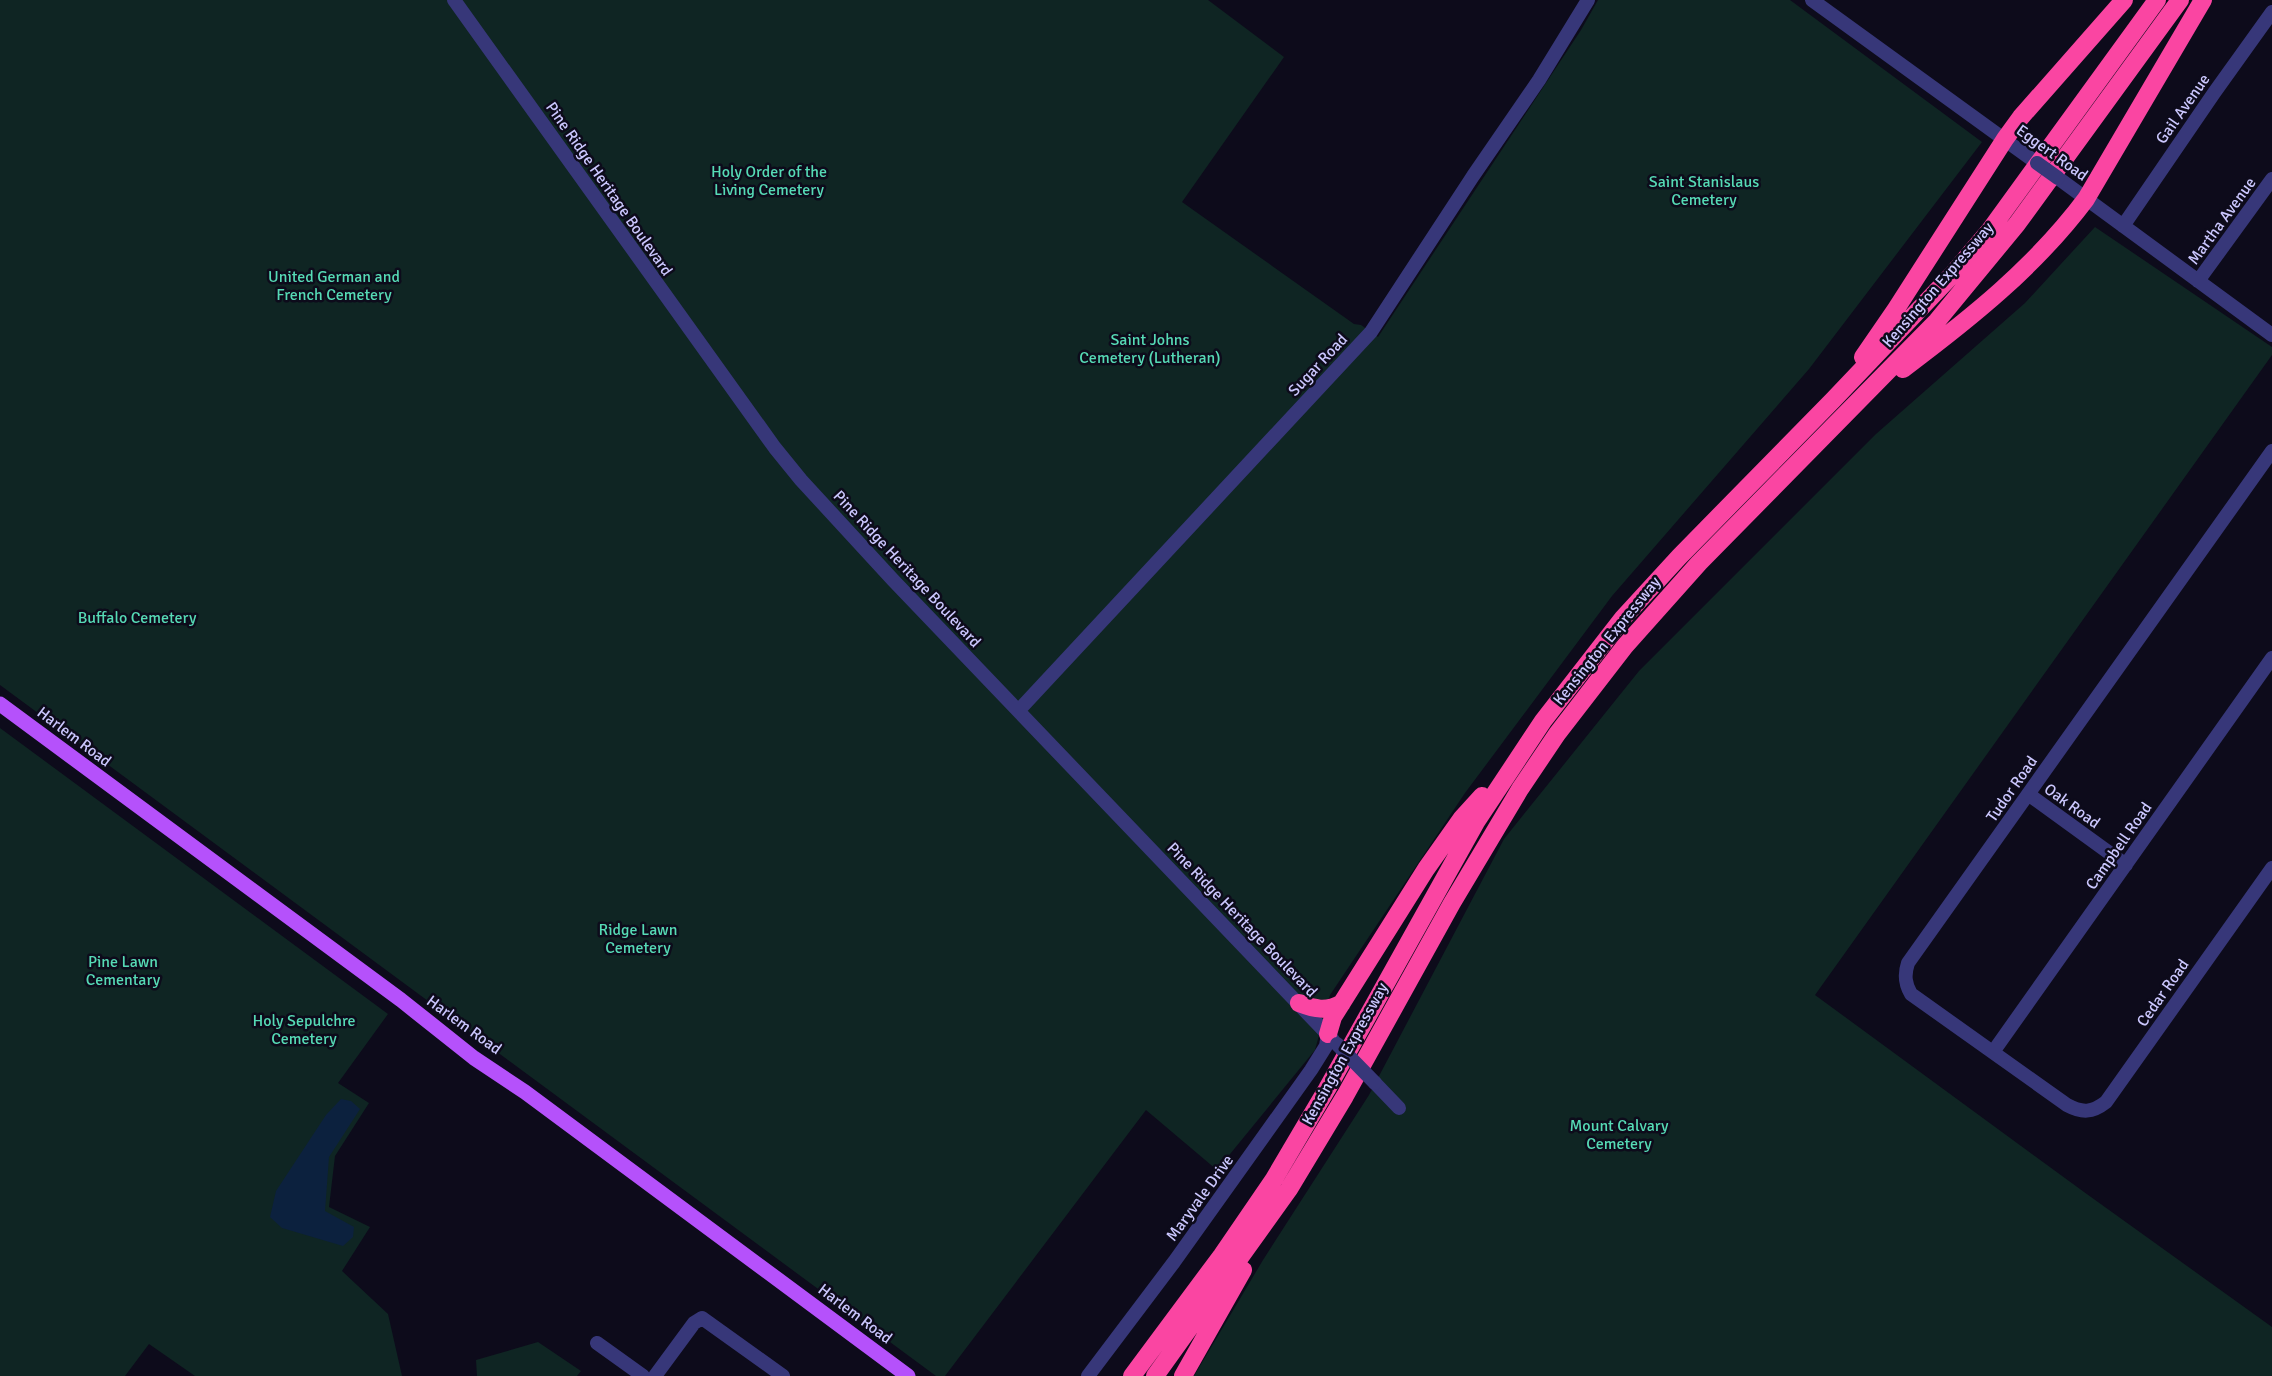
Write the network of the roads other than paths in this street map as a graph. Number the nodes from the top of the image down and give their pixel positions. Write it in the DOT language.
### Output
graph roads {
  1 [pos="454,0"];
  2 [pos="1588,0"];
  3 [pos="1812,0"];
  4 [pos="2124,0"];
  5 [pos="2157,0"];
  6 [pos="2181,0"];
  7 [pos="2203,0"];
  8 [pos="2272,12"];
  9 [pos="2008,141"];
  10 [pos="2272,179"];
  11 [pos="2084,197"];
  12 [pos="2123,226"];
  13 [pos="2198,281"];
  14 [pos="2272,334"];
  15 [pos="1833,400"];
  16 [pos="1858,402"];
  17 [pos="2272,451"];
  18 [pos="2272,658"];
  19 [pos="0,704"];
  20 [pos="1018,710"];
  21 [pos="1517,758"];
  22 [pos="2028,794"];
  23 [pos="2126,865"];
  24 [pos="2272,868"];
  25 [pos="1299,1003"];
  26 [pos="1342,1003"];
  27 [pos="1332,1039"];
  28 [pos="1993,1052"];
  29 [pos="2067,1105"];
  30 [pos="1399,1108"];
  31 [pos="1268,1220"];
  32 [pos="597,1343"];
  33 [pos="778,1375"];
  34 [pos="643,1376"];
  35 [pos="655,1376"];
  36 [pos="908,1376"];
  37 [pos="1088,1376"];
  38 [pos="1132,1376"];
  39 [pos="1155,1376"];
  40 [pos="1183,1376"];
  1 -- 20 [label="street, Pine Ridge Heritage Boulevard"];
  2 -- 20 [label="street, Sugar Road"];
  3 -- 9 [label="street, Eggert Road"];
  4 -- 9 [label="highway"];
  5 -- 15 [label="highway, Kensington Expressway"];
  6 -- 16 [label="highway, Kensington Expressway"];
  7 -- 11 [label="highway"];
  8 -- 12 [label="street, Gail Avenue"];
  9 -- 11 [label="street, Eggert Road, bridge"];
  9 -- 15 [label="highway"];
  10 -- 13 [label="street, Martha Avenue"];
  11 -- 12 [label="street, Eggert Road"];
  11 -- 16 [label="highway"];
  12 -- 13 [label="street, Eggert Road"];
  13 -- 14 [label="street, Eggert Road"];
  15 -- 21 [label="highway, Kensington Expressway"];
  16 -- 31 [label="highway, Kensington Expressway"];
  17 -- 22 [label="street, Tudor Road"];
  18 -- 23 [label="street, Campbell Road"];
  19 -- 36 [label="main road, Harlem Road"];
  20 -- 25 [label="street, Pine Ridge Heritage Boulevard"];
  21 -- 26 [label="highway"];
  21 -- 38 [label="highway, Kensington Expressway"];
  22 -- 23 [label="street, Oak Road"];
  22 -- 28 [label="street, Tudor Road"];
  23 -- 28 [label="street, Campbell Road"];
  24 -- 29 [label="street, Cedar Road"];
  25 -- 26 [label="highway"];
  25 -- 27 [label="street, Pine Ridge Heritage Boulevard"];
  26 -- 27 [label="highway"];
  27 -- 30 [label="street, Pine Ridge Heritage Boulevard, bridge"];
  27 -- 37 [label="street, Maryvale Drive"];
  28 -- 29 [label="street, Tudor Road"];
  31 -- 39 [label="highway, Kensington Expressway"];
  31 -- 40 [label="highway"];
  32 -- 34 [label="street"];
  33 -- 35 [label="street"];
}
